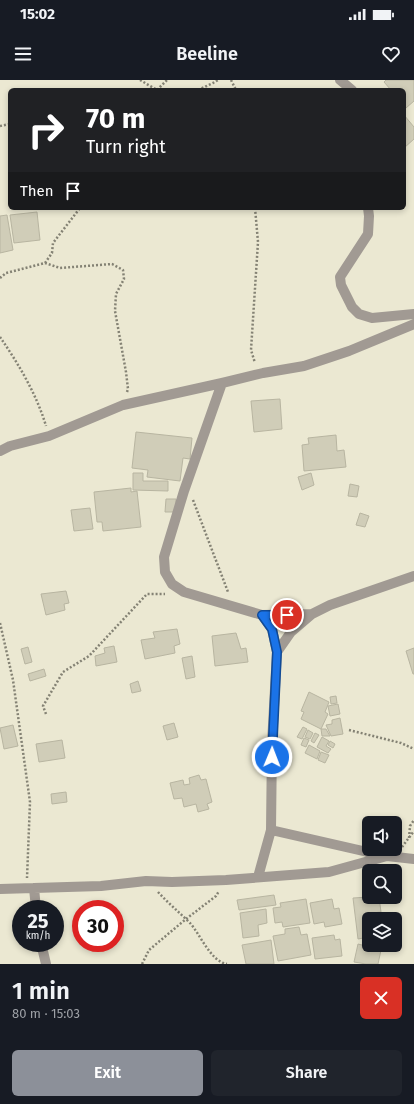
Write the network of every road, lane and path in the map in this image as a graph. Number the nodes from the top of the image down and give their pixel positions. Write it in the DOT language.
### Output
graph roads {
  1 [pos="140,80"];
  2 [pos="167,80"];
  3 [pos="218,80"];
  4 [pos="340,80"];
  5 [pos="154,88"];
  6 [pos="159,88"];
  7 [pos="203,88"];
  8 [pos="350,88"];
  9 [pos="78,210"];
  10 [pos="255,210"];
  11 [pos="368,210"];
  12 [pos="45,263"];
  13 [pos="0,278"];
  14 [pos="414,314"];
  15 [pos="414,324"];
  16 [pos="0,337"];
  17 [pos="263,373"];
  18 [pos="222,384"];
  19 [pos="123,405"];
  20 [pos="49,436"];
  21 [pos="0,451"];
  22 [pos="187,483"];
  23 [pos="414,576"];
  24 [pos="184,592"];
  25 [pos="232,606"];
  26 [pos="312,614"];
  27 [pos="262,615"];
  28 [pos="0,623"];
  29 [pos="277,652"];
  30 [pos="46,714"];
  31 [pos="349,730"];
  32 [pos="414,749"];
  33 [pos="414,820"];
  34 [pos="272,830"];
  35 [pos="414,831"];
  36 [pos="409,838"];
  37 [pos="391,857"];
  38 [pos="414,859"];
  39 [pos="258,877"];
  40 [pos="226,880"];
  41 [pos="146,881"];
  42 [pos="30,888"];
  43 [pos="0,889"];
  44 [pos="33,900"];
  45 [pos="186,919"];
  46 [pos="43,952"];
  47 [pos="46,964"];
  48 [pos="142,964"];
  49 [pos="227,964"];
  1 -- 5 [label="path"];
  2 -- 6 [label="path"];
  3 -- 7 [label="path"];
  4 -- 8 [label="street"];
  9 -- 12 [label="path"];
  10 -- 17 [label="path"];
  11 -- 14 [label="street"];
  12 -- 13 [label="path"];
  12 -- 19 [label="path"];
  15 -- 17 [label="street"];
  16 -- 20 [label="path"];
  17 -- 18 [label="street"];
  18 -- 19 [label="street"];
  18 -- 22 [label="street"];
  19 -- 20 [label="street"];
  20 -- 21 [label="street"];
  22 -- 24 [label="street"];
  22 -- 25 [label="path"];
  23 -- 26 [label="street"];
  24 -- 25 [label="street"];
  24 -- 30 [label="path"];
  25 -- 27 [label="street"];
  26 -- 27 [label="street"];
  26 -- 29 [label="street"];
  27 -- 29 [label="street"];
  28 -- 42 [label="path"];
  29 -- 34 [label="street"];
  31 -- 32 [label="path"];
  33 -- 36 [label="path"];
  34 -- 37 [label="street"];
  34 -- 39 [label="street"];
  35 -- 36 [label="path"];
  36 -- 37 [label="path"];
  37 -- 38 [label="street"];
  37 -- 39 [label="street"];
  39 -- 40 [label="street"];
  40 -- 41 [label="street"];
  40 -- 45 [label="path"];
  41 -- 42 [label="street"];
  41 -- 45 [label="path"];
  42 -- 43 [label="street"];
  42 -- 44 [label="street"];
  45 -- 48 [label="path"];
  45 -- 49 [label="path"];
  46 -- 47 [label="street"];
}
